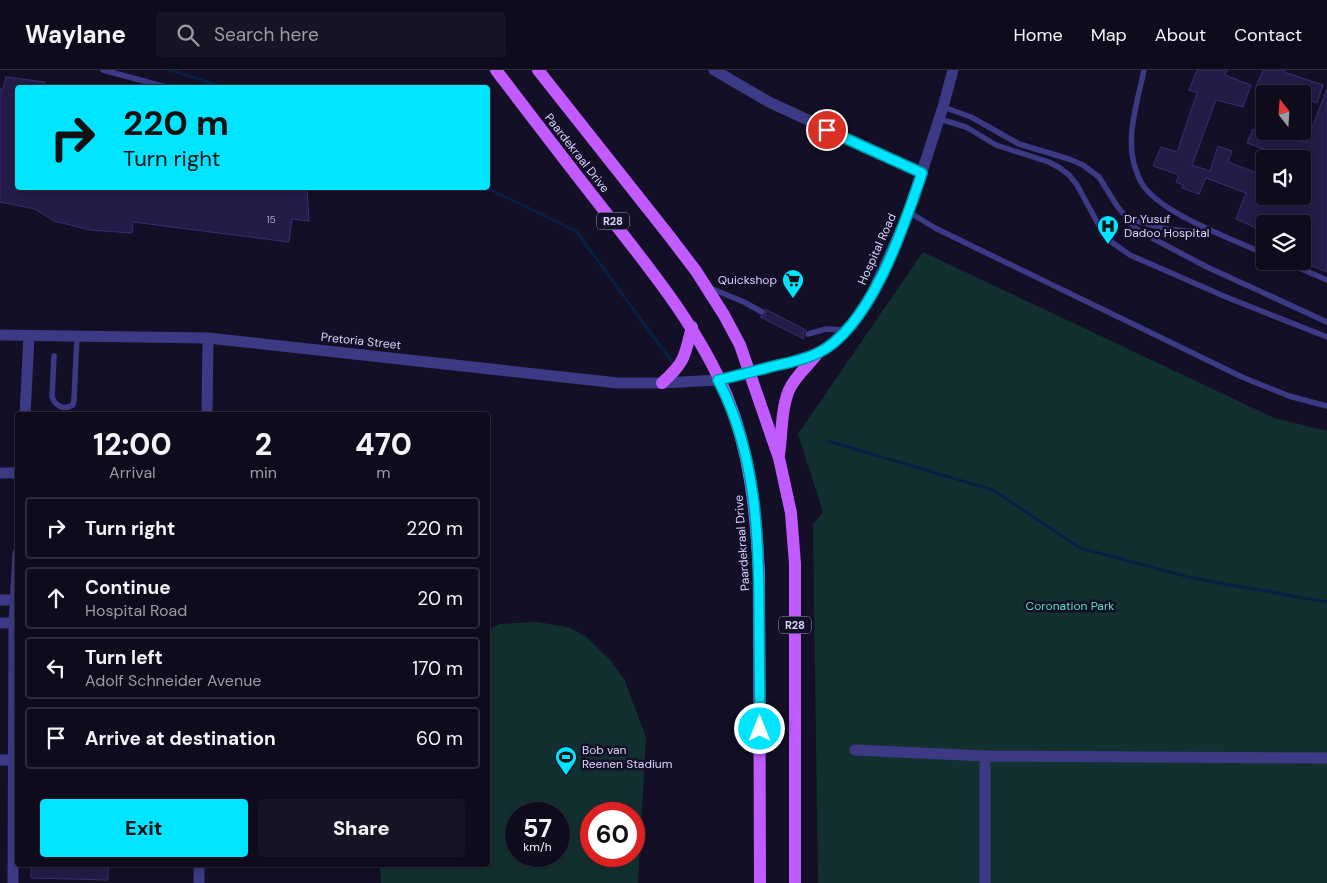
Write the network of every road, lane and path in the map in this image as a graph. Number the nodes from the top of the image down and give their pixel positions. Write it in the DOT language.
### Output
graph roads {
  1 [pos="103,70"];
  2 [pos="496,70"];
  3 [pos="538,70"];
  4 [pos="714,70"];
  5 [pos="953,70"];
  6 [pos="1144,70"];
  7 [pos="159,85"];
  8 [pos="942,113"];
  9 [pos="922,173"];
  10 [pos="909,212"];
  11 [pos="1125,218"];
  12 [pos="1206,228"];
  13 [pos="1256,250"];
  14 [pos="1304,270"];
  15 [pos="1327,280"];
  16 [pos="705,286"];
  17 [pos="762,312"];
  18 [pos="1327,322"];
  19 [pos="692,328"];
  20 [pos="847,330"];
  21 [pos="808,334"];
  22 [pos="0,335"];
  23 [pos="29,336"];
  24 [pos="77,336"];
  25 [pos="1327,337"];
  26 [pos="208,338"];
  27 [pos="818,353"];
  28 [pos="54,356"];
  29 [pos="750,372"];
  30 [pos="718,380"];
  31 [pos="662,383"];
  32 [pos="1327,406"];
  33 [pos="25,412"];
  34 [pos="207,412"];
  35 [pos="779,458"];
  36 [pos="0,473"];
  37 [pos="15,473"];
  38 [pos="0,600"];
  39 [pos="15,600"];
  40 [pos="0,623"];
  41 [pos="15,623"];
  42 [pos="855,750"];
  43 [pos="985,756"];
  44 [pos="1327,758"];
  45 [pos="0,760"];
  46 [pos="15,760"];
  47 [pos="15,801"];
  48 [pos="199,867"];
  49 [pos="13,883"];
  50 [pos="199,883"];
  51 [pos="760,883"];
  52 [pos="795,883"];
  53 [pos="985,883"];
  1 -- 7 [label="lane"];
  2 -- 19 [label="main road, Paardekraal Drive / R28"];
  3 -- 16 [label="main road, Paardekraal Drive / R28"];
  4 -- 9 [label="street"];
  5 -- 8 [label="street, Hospital Road"];
  6 -- 12 [label="lane"];
  8 -- 9 [label="street, Hospital Road"];
  8 -- 11 [label="lane"];
  8 -- 25 [label="lane"];
  9 -- 10 [label="street, Hospital Road"];
  10 -- 20 [label="street, Hospital Road"];
  10 -- 32 [label="lane"];
  11 -- 12 [label="lane"];
  11 -- 18 [label="lane"];
  12 -- 13 [label="lane"];
  14 -- 15 [label="lane"];
  16 -- 17 [label="lane"];
  16 -- 29 [label="main road, Paardekraal Drive / R28"];
  19 -- 30 [label="main road, Paardekraal Drive / R28"];
  19 -- 31 [label="main road"];
  20 -- 21 [label="lane"];
  20 -- 27 [label="street, Hospital Road"];
  22 -- 23 [label="street, Pretoria Street"];
  23 -- 24 [label="street, Pretoria Street"];
  23 -- 33 [label="street"];
  24 -- 26 [label="street, Pretoria Street"];
  24 -- 28 [label="lane"];
  26 -- 31 [label="street, Pretoria Street"];
  26 -- 34 [label="street"];
  27 -- 29 [label="street, Hospital Road"];
  27 -- 35 [label="main road"];
  29 -- 30 [label="street, Hospital Road"];
  29 -- 35 [label="main road, Paardekraal Drive / R28"];
  30 -- 31 [label="street, Pretoria Street"];
  30 -- 51 [label="main road, Paardekraal Drive / R28"];
  35 -- 52 [label="main road, Paardekraal Drive / R28"];
  36 -- 37 [label="street"];
  38 -- 39 [label="street"];
  40 -- 41 [label="street"];
  42 -- 43 [label="street"];
  43 -- 44 [label="street"];
  43 -- 53 [label="street"];
  45 -- 46 [label="street"];
  47 -- 49 [label="street"];
  48 -- 50 [label="street"];
}
